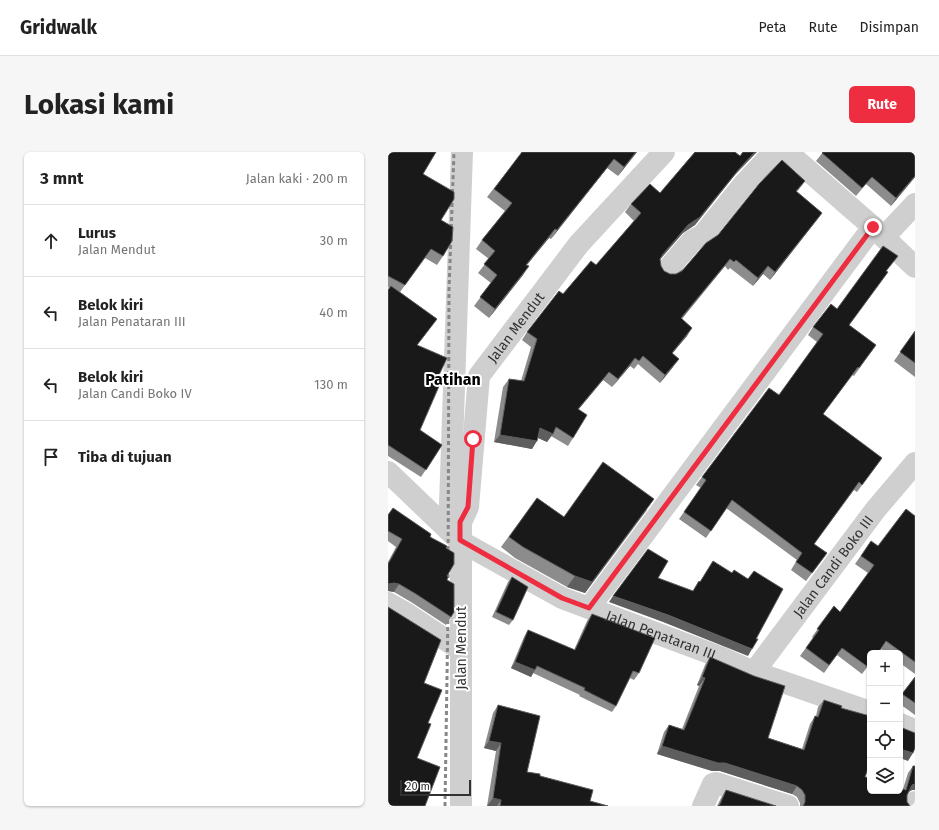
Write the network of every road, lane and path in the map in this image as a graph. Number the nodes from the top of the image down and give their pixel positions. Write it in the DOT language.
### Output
graph roads {
  1 [pos="462,152"];
  2 [pos="664,152"];
  3 [pos="774,152"];
  4 [pos="787,152"];
  5 [pos="915,204"];
  6 [pos="878,232"];
  7 [pos="915,267"];
  8 [pos="667,270"];
  9 [pos="455,365"];
  10 [pos="479,376"];
  11 [pos="463,436"];
  12 [pos="915,463"];
  13 [pos="388,472"];
  14 [pos="460,531"];
  15 [pos="388,603"];
  16 [pos="589,608"];
  17 [pos="460,650"];
  18 [pos="754,672"];
  19 [pos="867,711"];
  20 [pos="903,725"];
  21 [pos="915,730"];
  22 [pos="915,802"];
  23 [pos="461,806"];
  24 [pos="703,806"];
  25 [pos="788,806"];
  26 [pos="914,806"];
  1 -- 9 [label="street"];
  2 -- 10 [label="street, Jalan Mendut"];
  3 -- 8 [label="street"];
  4 -- 6 [label="street"];
  5 -- 6 [label="street"];
  6 -- 7 [label="street"];
  6 -- 16 [label="street"];
  9 -- 10 [label="street"];
  9 -- 11 [label="street"];
  10 -- 11 [label="street, Jalan Mendut"];
  11 -- 14 [label="street, Jalan Mendut"];
  12 -- 18 [label="street, Jalan Candi Boko III"];
  13 -- 14 [label="street, Jalan Penataran III"];
  14 -- 16 [label="street, Jalan Penataran III"];
  14 -- 17 [label="street, Jalan Mendut"];
  15 -- 17 [label="street"];
  16 -- 18 [label="street, Jalan Penataran III"];
  17 -- 23 [label="street, Jalan Mendut"];
  18 -- 19 [label="street, Jalan Penataran III"];
  20 -- 21 [label="street"];
  22 -- 26 [label="street"];
  24 -- 25 [label="street"];
}
